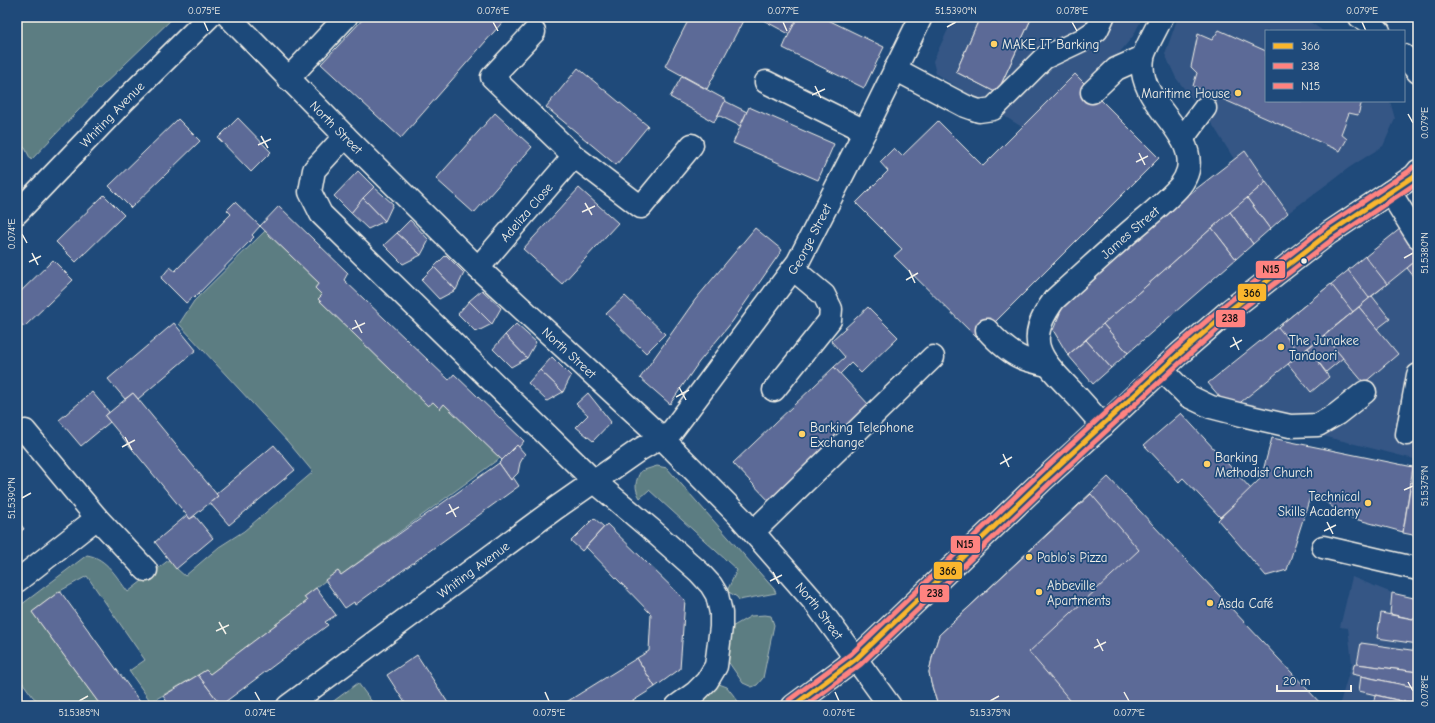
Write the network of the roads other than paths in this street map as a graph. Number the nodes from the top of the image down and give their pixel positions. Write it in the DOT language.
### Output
graph roads {
  1 [pos="209,17"];
  2 [pos="229,17"];
  3 [pos="346,17"];
  4 [pos="921,17"];
  5 [pos="1103,17"];
  6 [pos="1162,17"];
  7 [pos="1360,17"];
  8 [pos="1378,30"];
  9 [pos="534,32"];
  10 [pos="1143,57"];
  11 [pos="1405,57"];
  12 [pos="895,69"];
  13 [pos="1418,72"];
  14 [pos="288,79"];
  15 [pos="766,82"];
  16 [pos="1092,92"];
  17 [pos="1206,108"];
  18 [pos="865,131"];
  19 [pos="344,136"];
  20 [pos="1182,139"];
  21 [pos="692,145"];
  22 [pos="574,156"];
  23 [pos="1418,171"];
  24 [pos="1390,192"];
  25 [pos="17,213"];
  26 [pos="1418,238"];
  27 [pos="478,268"];
  28 [pos="793,269"];
  29 [pos="987,330"];
  30 [pos="933,357"];
  31 [pos="1047,365"];
  32 [pos="1162,370"];
  33 [pos="1418,375"];
  34 [pos="774,390"];
  35 [pos="1365,392"];
  36 [pos="1103,426"];
  37 [pos="25,431"];
  38 [pos="1407,434"];
  39 [pos="661,437"];
  40 [pos="594,481"];
  41 [pos="97,518"];
  42 [pos="753,532"];
  43 [pos="1324,547"];
  44 [pos="1418,569"];
  45 [pos="146,570"];
  46 [pos="17,581"];
  47 [pos="856,659"];
  48 [pos="288,706"];
  49 [pos="677,706"];
  50 [pos="793,706"];
  51 [pos="890,706"];
  1 -- 25 [label="street, Whiting Avenue"];
  2 -- 14 [label="street, North Street"];
  3 -- 14 [label="street"];
  4 -- 12 [label="street, George Street"];
  5 -- 12 [label="street"];
  6 -- 10 [label="street, James Street"];
  7 -- 8 [label="street"];
  9 -- 22 [label="street"];
  10 -- 16 [label="street"];
  10 -- 20 [label="street, James Street"];
  11 -- 13 [label="street"];
  12 -- 18 [label="street, George Street"];
  14 -- 19 [label="street, North Street"];
  15 -- 18 [label="street"];
  17 -- 20 [label="street"];
  18 -- 28 [label="street, George Street"];
  19 -- 27 [label="street, North Street"];
  19 -- 40 [label="street"];
  20 -- 31 [label="street, James Street"];
  21 -- 22 [label="street"];
  22 -- 27 [label="street, Adeliza Close"];
  23 -- 24 [label="street"];
  24 -- 26 [label="street"];
  24 -- 32 [label="street"];
  27 -- 39 [label="street, North Street"];
  28 -- 34 [label="street"];
  28 -- 39 [label="street, George Street"];
  29 -- 31 [label="street"];
  30 -- 42 [label="street"];
  31 -- 36 [label="street, James Street"];
  32 -- 35 [label="street"];
  32 -- 36 [label="street"];
  33 -- 38 [label="street"];
  36 -- 47 [label="street"];
  37 -- 41 [label="street"];
  39 -- 40 [label="street, Whiting Avenue"];
  39 -- 42 [label="street, North Street"];
  40 -- 48 [label="street, Whiting Avenue"];
  40 -- 49 [label="street"];
  41 -- 45 [label="street"];
  41 -- 46 [label="street"];
  42 -- 47 [label="street, North Street"];
  43 -- 44 [label="street"];
  47 -- 50 [label="street"];
  47 -- 51 [label="street, North Street"];
}
